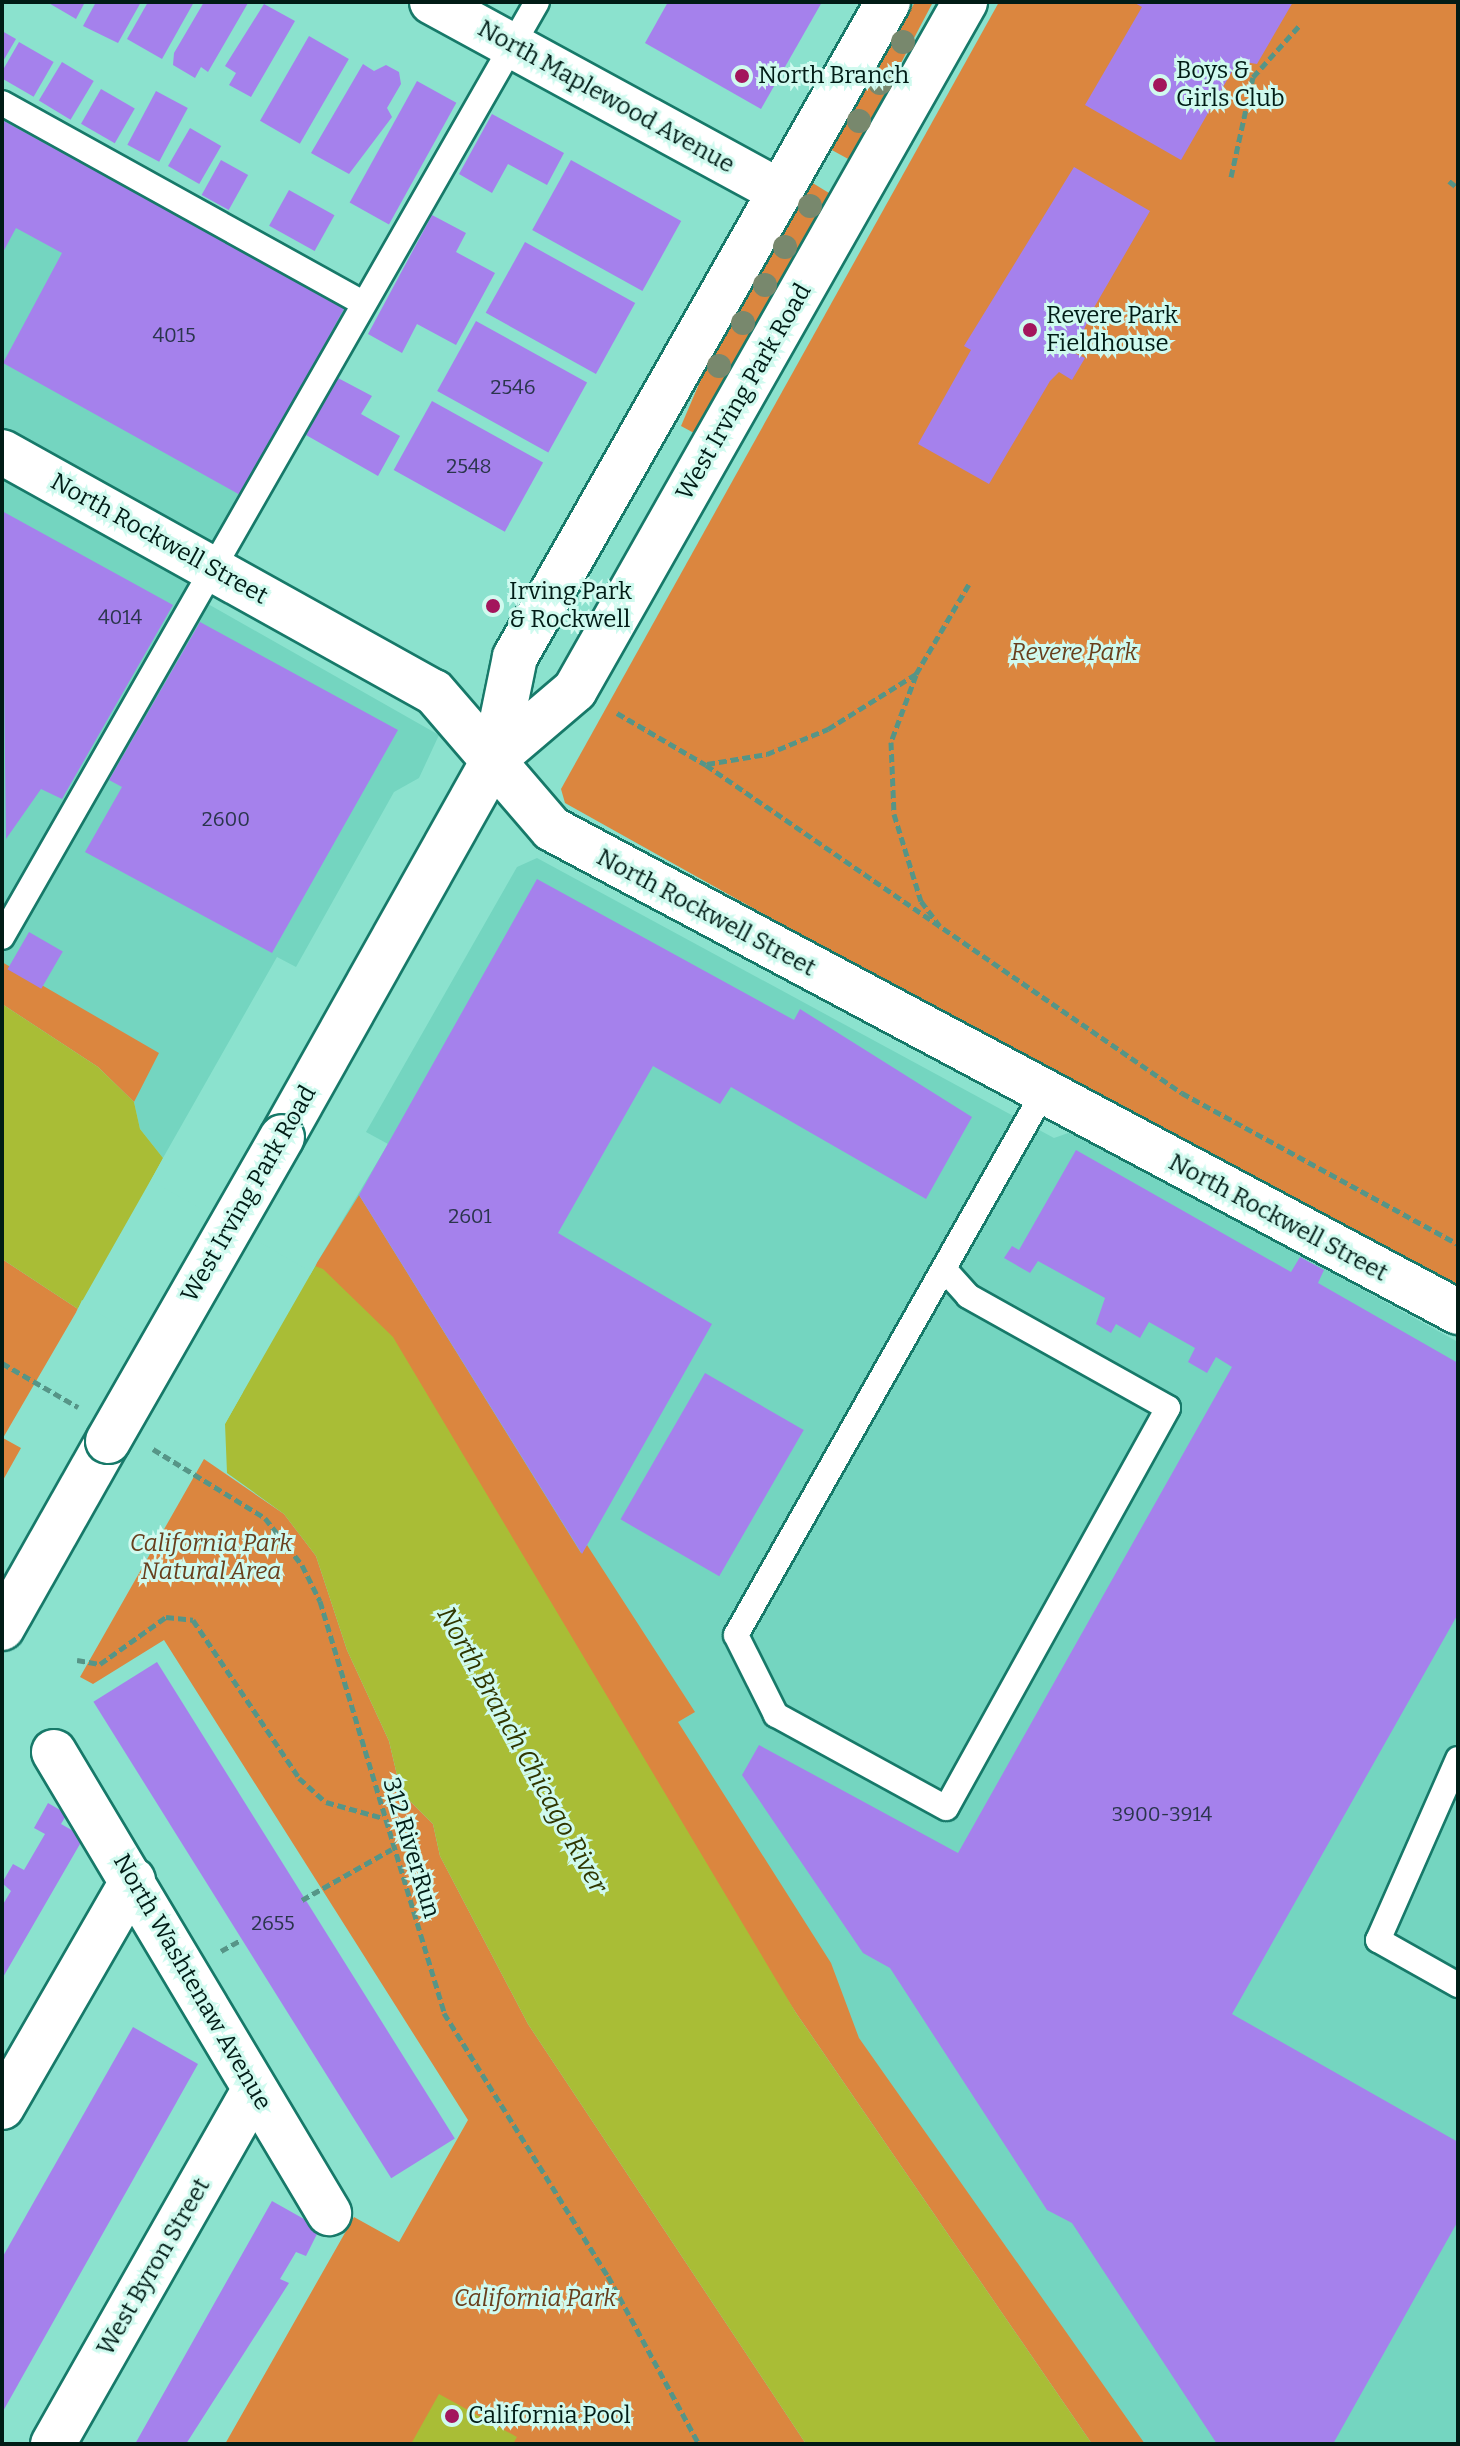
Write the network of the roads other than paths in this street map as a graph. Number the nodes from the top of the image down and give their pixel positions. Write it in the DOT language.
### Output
graph roads {
  1 [pos="432,2"];
  2 [pos="537,2"];
  3 [pos="888,2"];
  4 [pos="965,2"];
  5 [pos="512,46"];
  6 [pos="2,103"];
  7 [pos="781,192"];
  8 [pos="361,302"];
  9 [pos="2,452"];
  10 [pos="209,567"];
  11 [pos="494,759"];
  12 [pos="2,937"];
  13 [pos="1042,1095"];
  14 [pos="944,1269"];
  15 [pos="1458,1312"];
  16 [pos="2,1628"];
  17 [pos="54,1752"];
  18 [pos="1458,1759"];
  19 [pos="133,1880"];
  20 [pos="1458,1985"];
  21 [pos="255,2089"];
  22 [pos="2,2107"];
  23 [pos="329,2213"];
  24 [pos="53,2444"];
  1 -- 5 [label="street, North Maplewood Avenue"];
  2 -- 5 [label="lane"];
  3 -- 7 [label="street, West Irving Park Road"];
  4 -- 11 [label="street, West Irving Park Road"];
  5 -- 7 [label="street, North Maplewood Avenue"];
  5 -- 8 [label="lane"];
  6 -- 8 [label="lane"];
  7 -- 11 [label="street, West Irving Park Road"];
  8 -- 10 [label="lane"];
  9 -- 10 [label="street, North Rockwell Street"];
  10 -- 11 [label="street, North Rockwell Street"];
  10 -- 12 [label="lane"];
  11 -- 13 [label="street, North Rockwell Street"];
  11 -- 16 [label="street, West Irving Park Road, bridge"];
  13 -- 14 [label="lane"];
  13 -- 15 [label="street, North Rockwell Street"];
  14 -- 14 [label="lane"];
  17 -- 19 [label="street, North Washtenaw Avenue"];
  18 -- 20 [label="lane"];
  19 -- 21 [label="street, North Washtenaw Avenue"];
  19 -- 22 [label="street"];
  21 -- 23 [label="street, North Washtenaw Avenue"];
  21 -- 24 [label="street, West Byron Street"];
}
